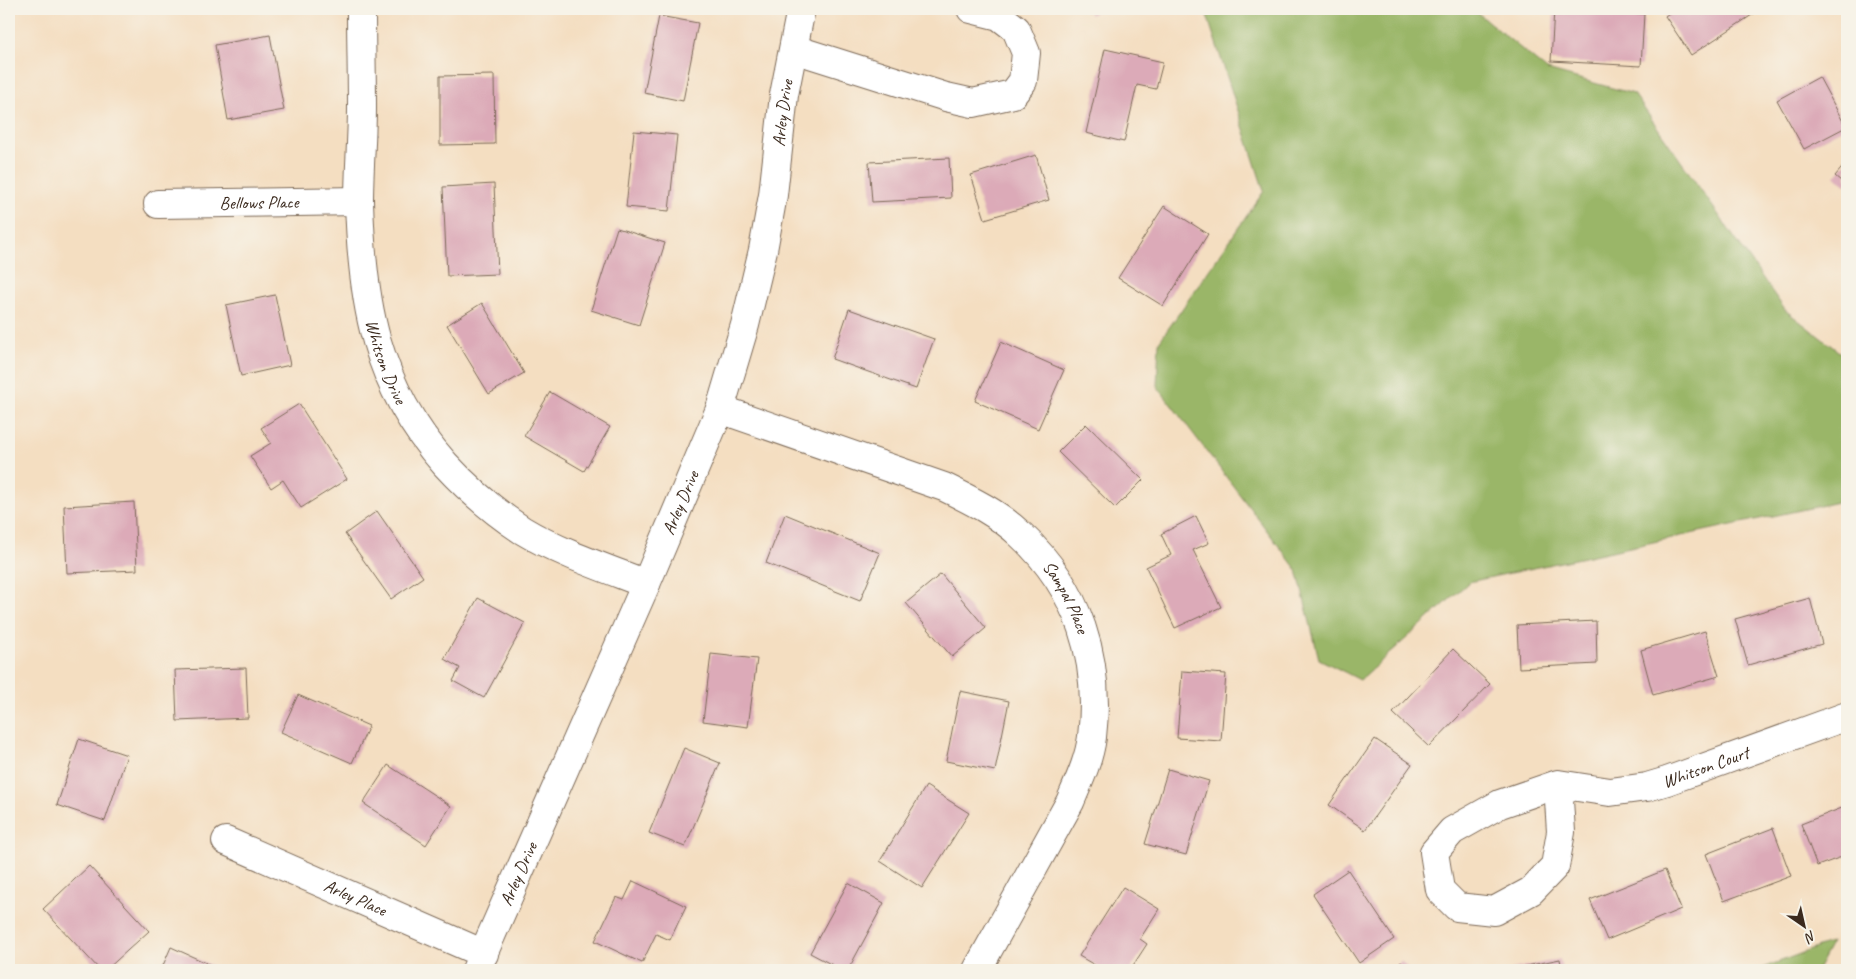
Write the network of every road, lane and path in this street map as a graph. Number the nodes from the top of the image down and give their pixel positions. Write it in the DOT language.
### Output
graph roads {
  1 [pos="361,9"];
  2 [pos="801,9"];
  3 [pos="971,9"];
  4 [pos="794,49"];
  5 [pos="360,201"];
  6 [pos="158,204"];
  7 [pos="720,410"];
  8 [pos="646,584"];
  9 [pos="1847,716"];
  10 [pos="1558,784"];
  11 [pos="226,841"];
  12 [pos="480,962"];
  13 [pos="977,970"];
  1 -- 5 [label="street, Whitson Drive"];
  2 -- 4 [label="street, Arley Drive"];
  3 -- 4 [label="street"];
  4 -- 7 [label="street, Arley Drive"];
  5 -- 6 [label="street, Bellows Place"];
  5 -- 8 [label="street, Whitson Drive"];
  7 -- 8 [label="street, Arley Drive"];
  7 -- 13 [label="street, Sampal Place"];
  8 -- 12 [label="street, Arley Drive"];
  9 -- 10 [label="street, Whitson Court"];
  10 -- 10 [label="street"];
  11 -- 12 [label="street, Arley Place"];
}
